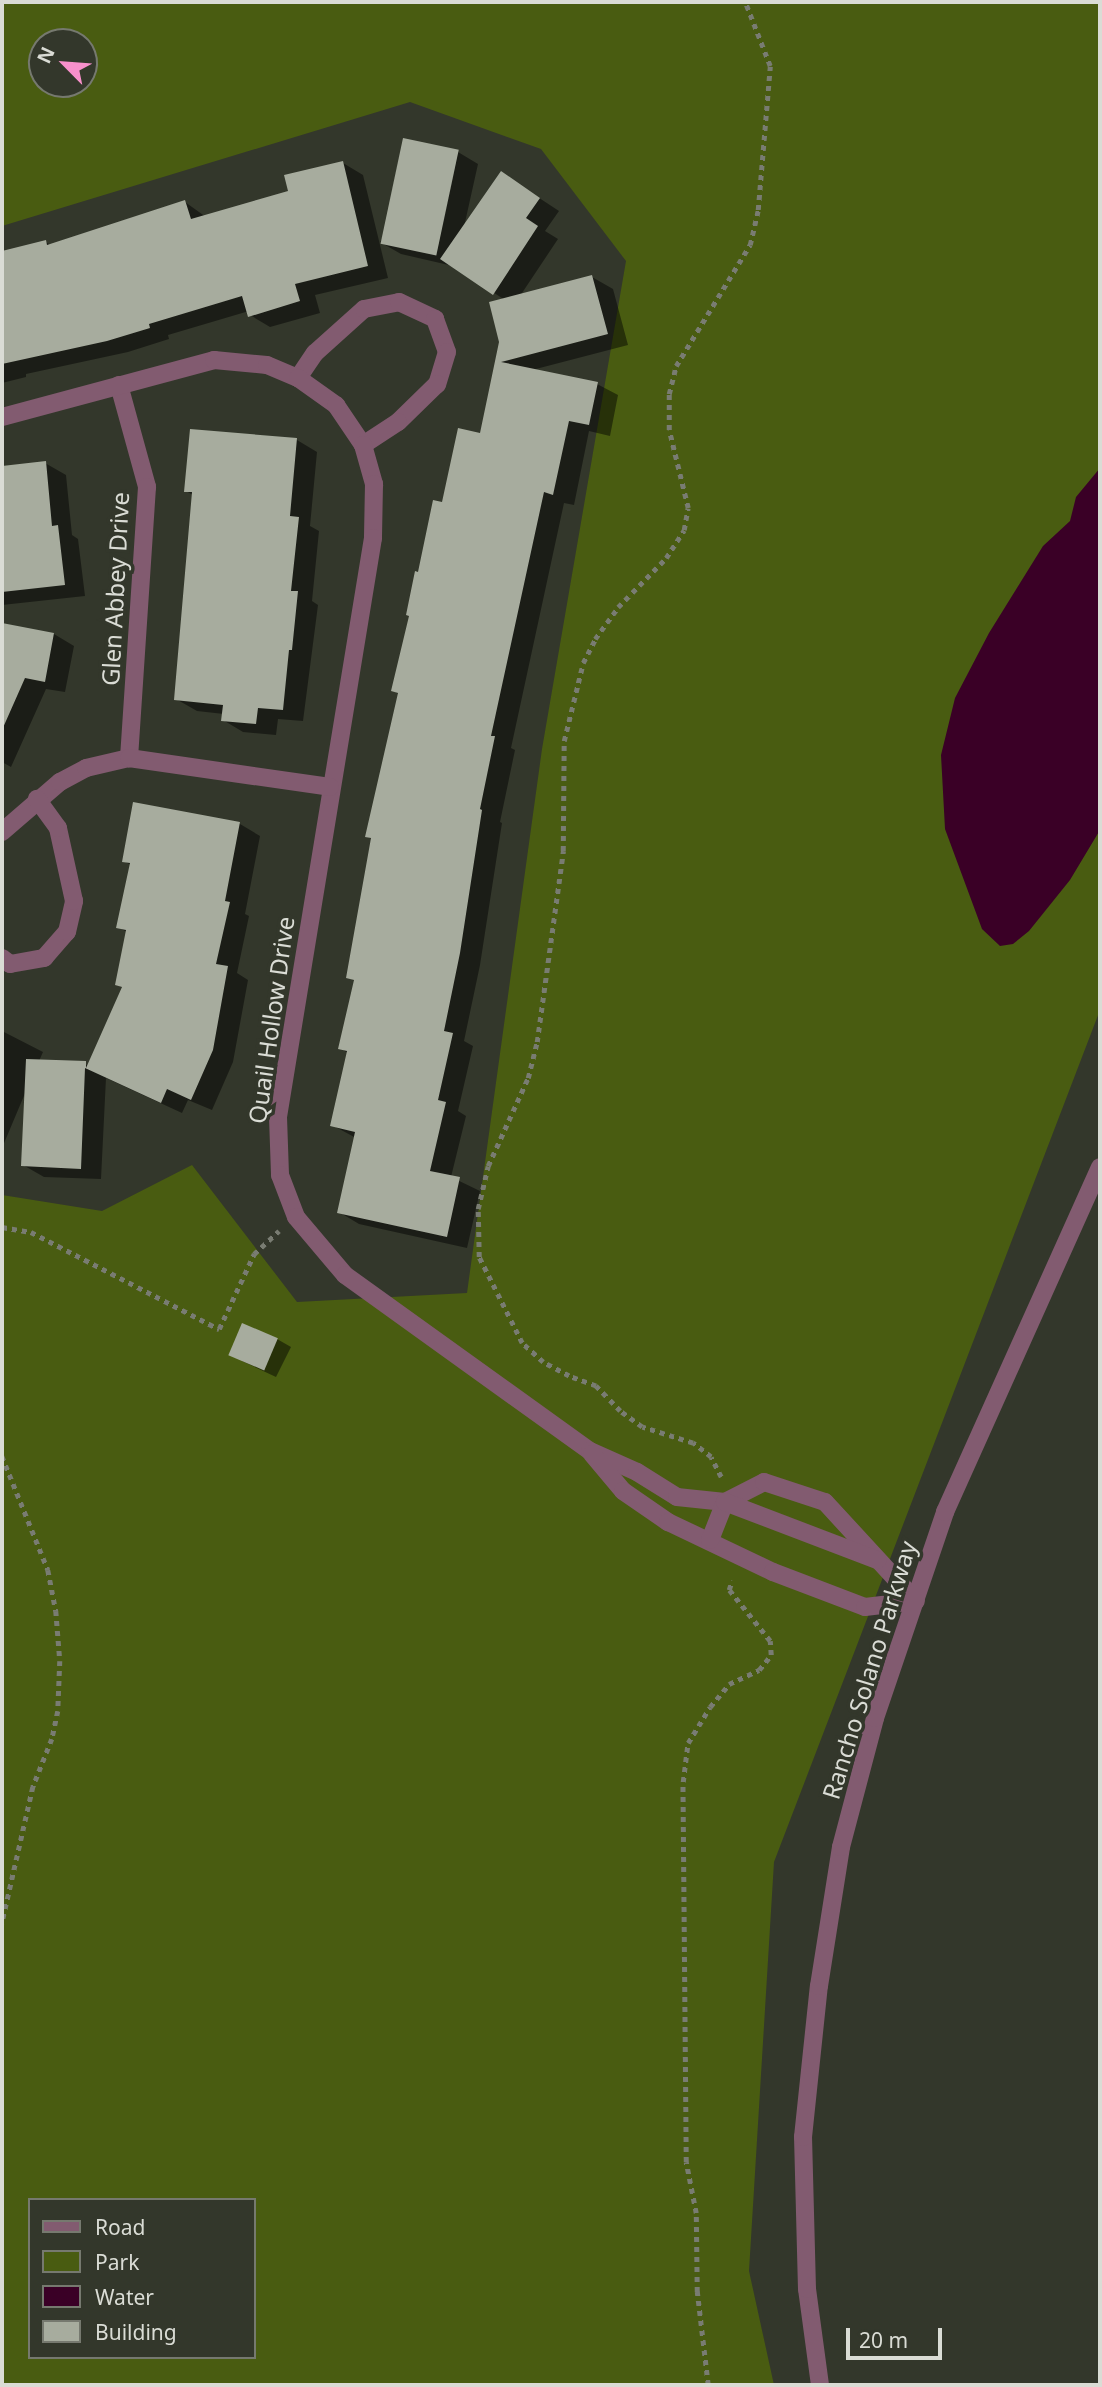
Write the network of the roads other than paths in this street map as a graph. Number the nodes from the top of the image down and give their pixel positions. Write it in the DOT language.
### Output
graph roads {
  1 [pos="298,378"];
  2 [pos="119,385"];
  3 [pos="2,417"];
  4 [pos="363,445"];
  5 [pos="130,758"];
  6 [pos="330,787"];
  7 [pos="37,799"];
  8 [pos="2,832"];
  9 [pos="2,958"];
  10 [pos="1100,1167"];
  11 [pos="590,1451"];
  12 [pos="725,1502"];
  13 [pos="710,1540"];
  14 [pos="884,1562"];
  15 [pos="916,1601"];
  16 [pos="820,2385"];
  1 -- 2 [label="street, Quail Hollow Drive"];
  1 -- 4 [label="street, Quail Hollow Drive"];
  1 -- 4 [label="street"];
  2 -- 3 [label="street, Quail Hollow Drive"];
  2 -- 5 [label="street, Glen Abbey Drive"];
  4 -- 6 [label="street, Quail Hollow Drive"];
  5 -- 6 [label="street"];
  5 -- 7 [label="street"];
  6 -- 11 [label="street, Quail Hollow Drive"];
  7 -- 8 [label="street"];
  7 -- 9 [label="street"];
  10 -- 15 [label="street, Rancho Solano Parkway"];
  11 -- 12 [label="street, Quail Hollow Drive"];
  11 -- 13 [label="street, Quail Hollow Drive"];
  12 -- 13 [label="street"];
  12 -- 14 [label="street, Quail Hollow Drive"];
  12 -- 14 [label="street, Quail Hollow Drive"];
  13 -- 15 [label="street, Quail Hollow Drive"];
  14 -- 15 [label="street, Quail Hollow Drive"];
  15 -- 16 [label="street, Rancho Solano Parkway"];
}
